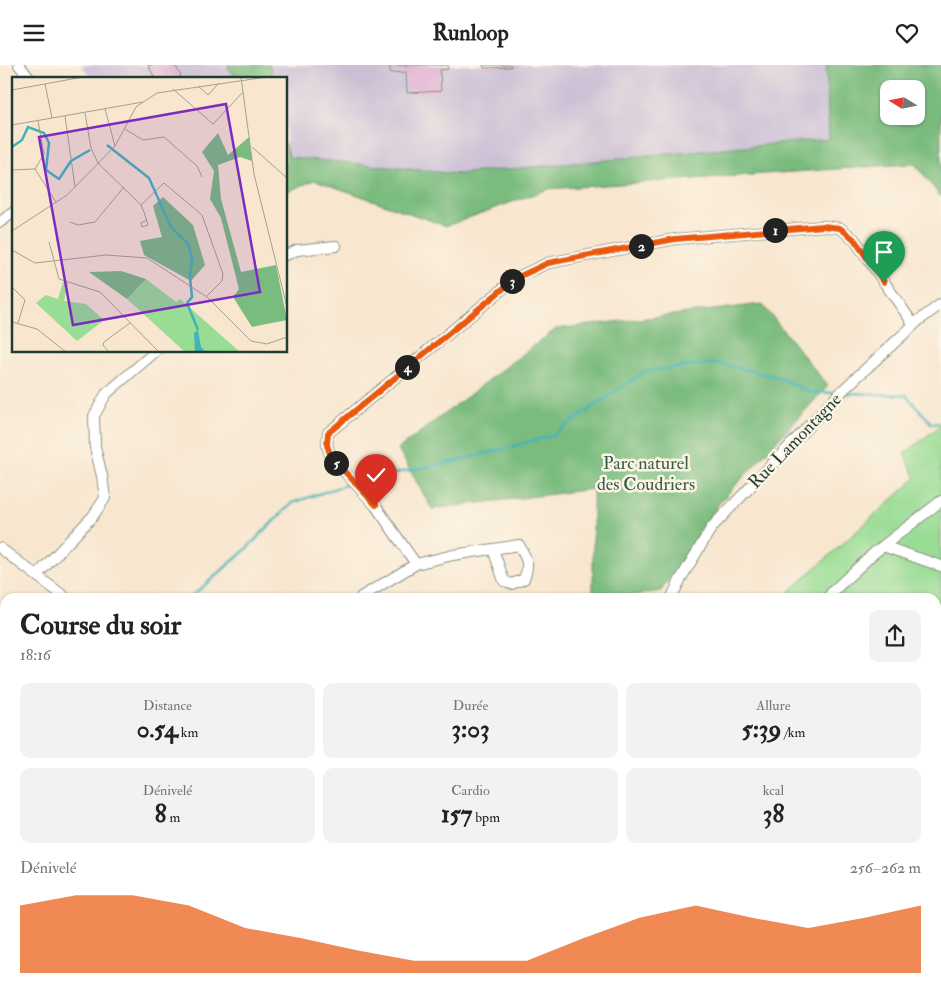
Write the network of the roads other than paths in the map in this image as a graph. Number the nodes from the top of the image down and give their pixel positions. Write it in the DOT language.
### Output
graph roads {
  1 [pos="19,65"];
  2 [pos="28,77"];
  3 [pos="12,214"];
  4 [pos="0,223"];
  5 [pos="336,245"];
  6 [pos="288,254"];
  7 [pos="941,305"];
  8 [pos="914,325"];
  9 [pos="154,353"];
  10 [pos="941,501"];
  11 [pos="936,510"];
  12 [pos="883,546"];
  13 [pos="0,549"];
  14 [pos="493,549"];
  15 [pos="416,563"];
  16 [pos="941,566"];
  17 [pos="37,575"];
  18 [pos="60,593"];
  19 [pos="367,593"];
  20 [pos="674,593"];
  21 [pos="831,593"];
  1 -- 2 [label="street"];
  3 -- 4 [label="street"];
  5 -- 6 [label="street"];
  7 -- 8 [label="street, Rue Lamontagne"];
  8 -- 15 [label="street"];
  8 -- 20 [label="street, Rue Lamontagne"];
  9 -- 17 [label="street"];
  10 -- 11 [label="street"];
  11 -- 12 [label="street"];
  12 -- 16 [label="street"];
  12 -- 21 [label="street"];
  13 -- 17 [label="street"];
  14 -- 15 [label="street"];
  15 -- 19 [label="street"];
  17 -- 18 [label="street"];
}
